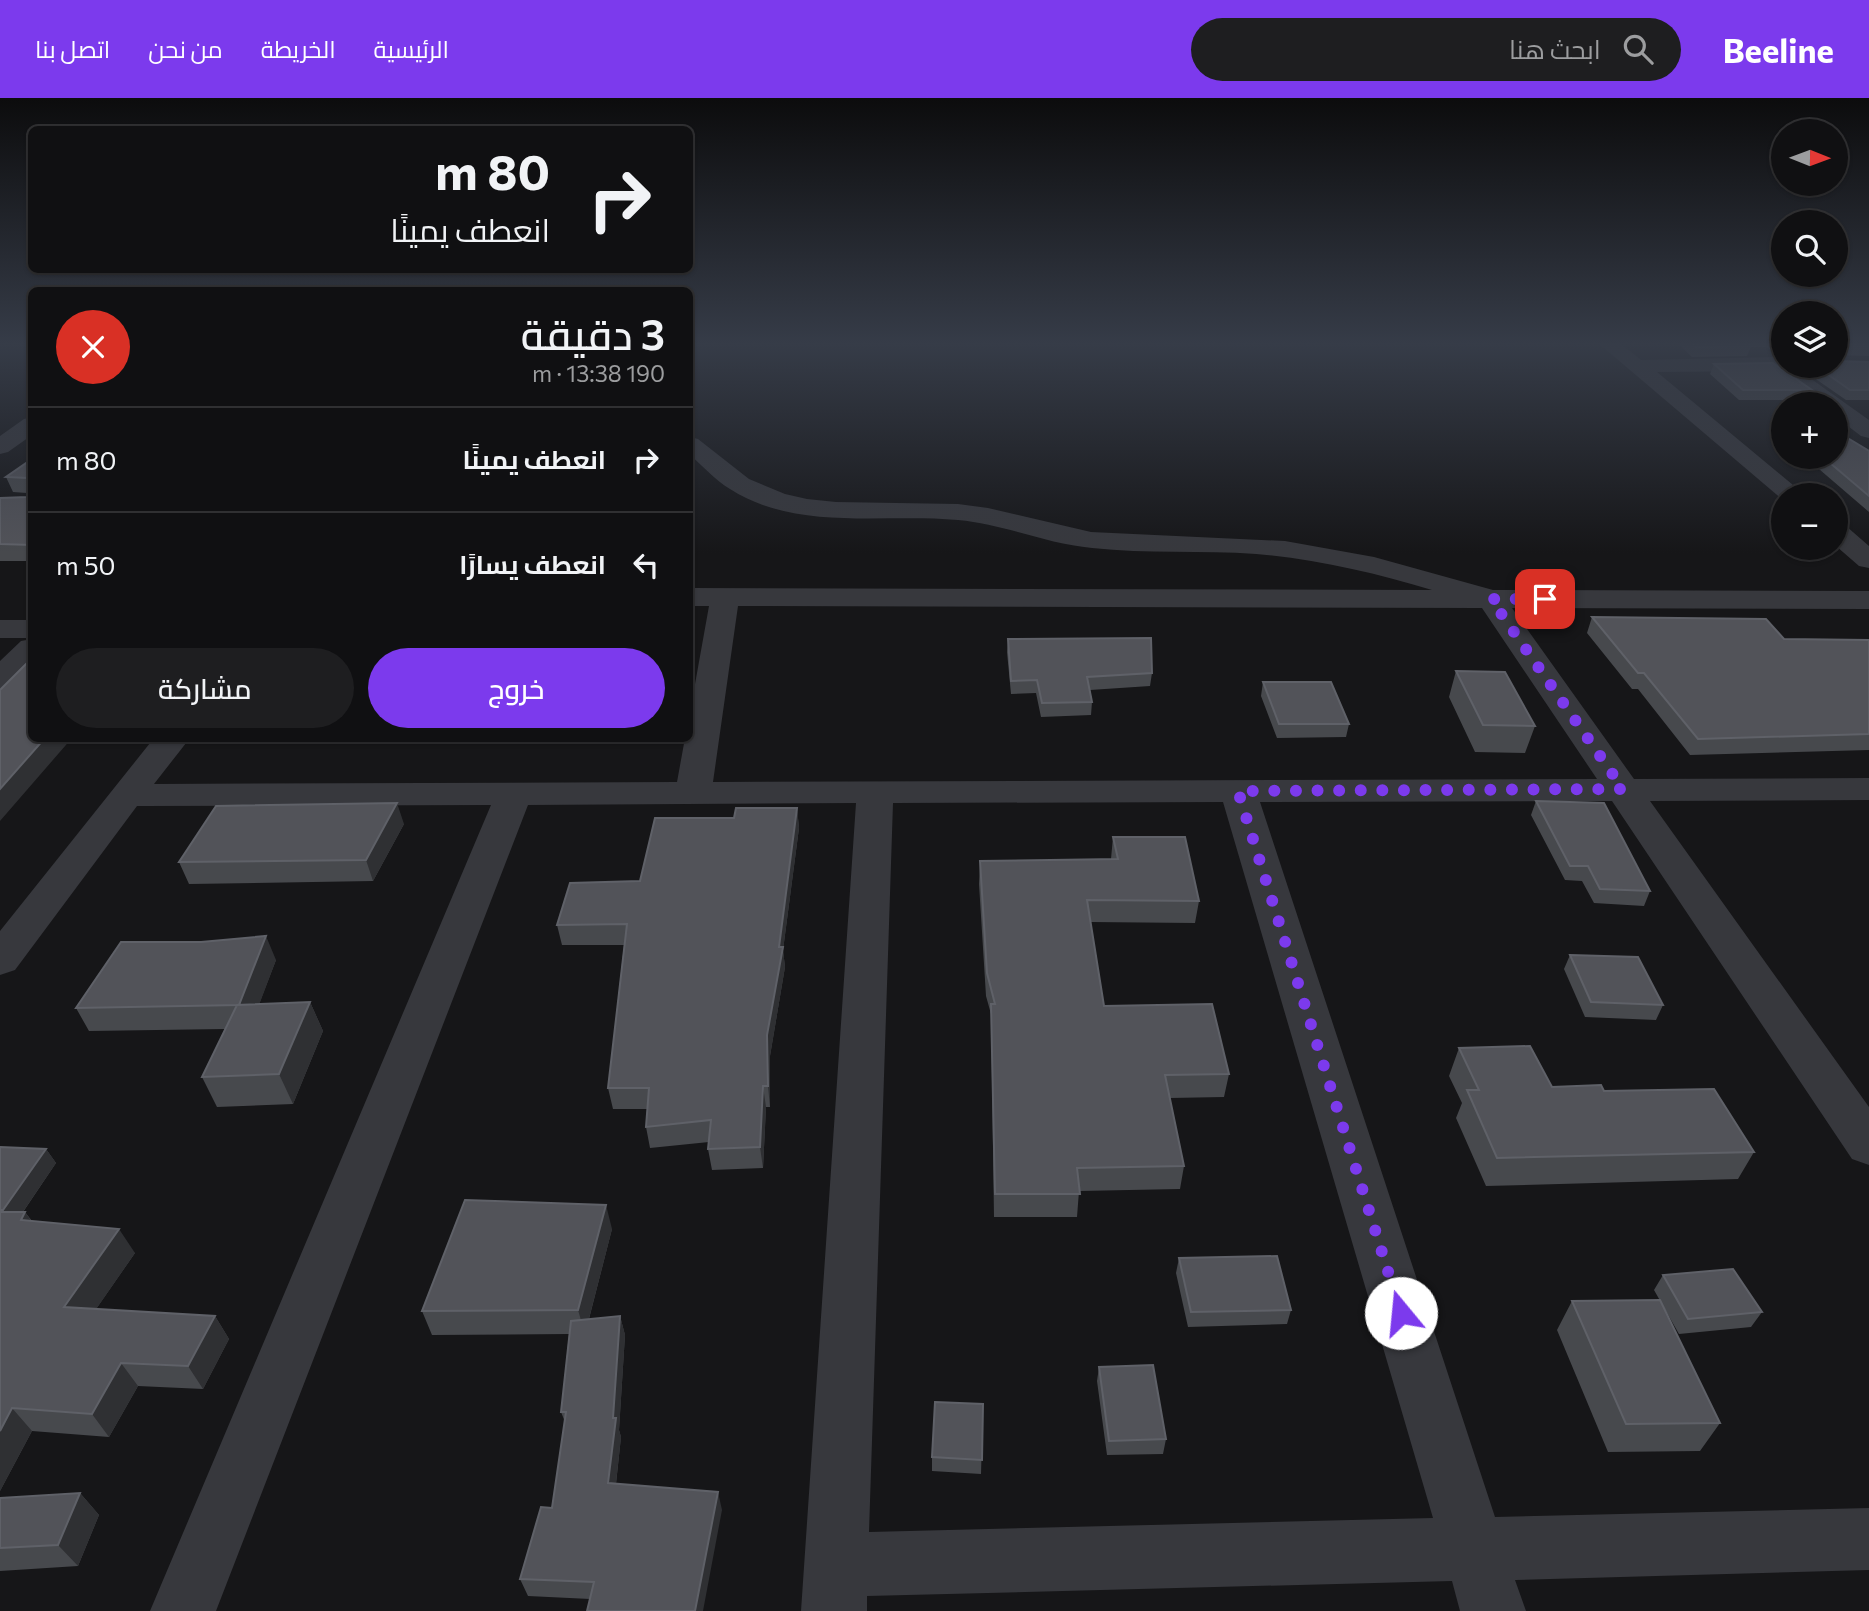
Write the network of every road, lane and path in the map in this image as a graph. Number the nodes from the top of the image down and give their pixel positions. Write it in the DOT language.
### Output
graph roads {
  1 [pos="1692,413"];
  2 [pos="1848,416"];
  3 [pos="28,427"];
  4 [pos="1869,431"];
  5 [pos="693,446"];
  6 [pos="0,447"];
  7 [pos="1777,483"];
  8 [pos="1848,542"];
  9 [pos="1869,560"];
  10 [pos="693,597"];
  11 [pos="725,597"];
  12 [pos="1491,599"];
  13 [pos="1869,600"];
  14 [pos="0,629"];
  15 [pos="28,629"];
  16 [pos="28,652"];
  17 [pos="0,678"];
  18 [pos="170,742"];
  19 [pos="1623,789"];
  20 [pos="1869,789"];
  21 [pos="1238,791"];
  22 [pos="875,792"];
  23 [pos="514,793"];
  24 [pos="693,793"];
  25 [pos="126,795"];
  26 [pos="0,960"];
  27 [pos="1869,1145"];
  28 [pos="1869,1539"];
  29 [pos="1474,1549"];
  30 [pos="835,1588"];
  31 [pos="183,1611"];
  32 [pos="1493,1611"];
  1 -- 7 [label="street"];
  2 -- 4 [label="street"];
  3 -- 6 [label="street"];
  5 -- 12 [label="street"];
  8 -- 9 [label="street"];
  10 -- 11 [label="street"];
  11 -- 12 [label="street"];
  11 -- 24 [label="street"];
  12 -- 13 [label="street"];
  12 -- 19 [label="street"];
  14 -- 15 [label="street"];
  16 -- 17 [label="street"];
  18 -- 25 [label="street"];
  19 -- 20 [label="street"];
  19 -- 21 [label="street"];
  19 -- 27 [label="street"];
  21 -- 22 [label="street"];
  21 -- 29 [label="street"];
  22 -- 24 [label="street"];
  22 -- 30 [label="street"];
  23 -- 24 [label="street"];
  23 -- 25 [label="street"];
  23 -- 31 [label="street"];
  25 -- 26 [label="street"];
  28 -- 29 [label="street"];
  29 -- 30 [label="street"];
  29 -- 32 [label="street"];
}
